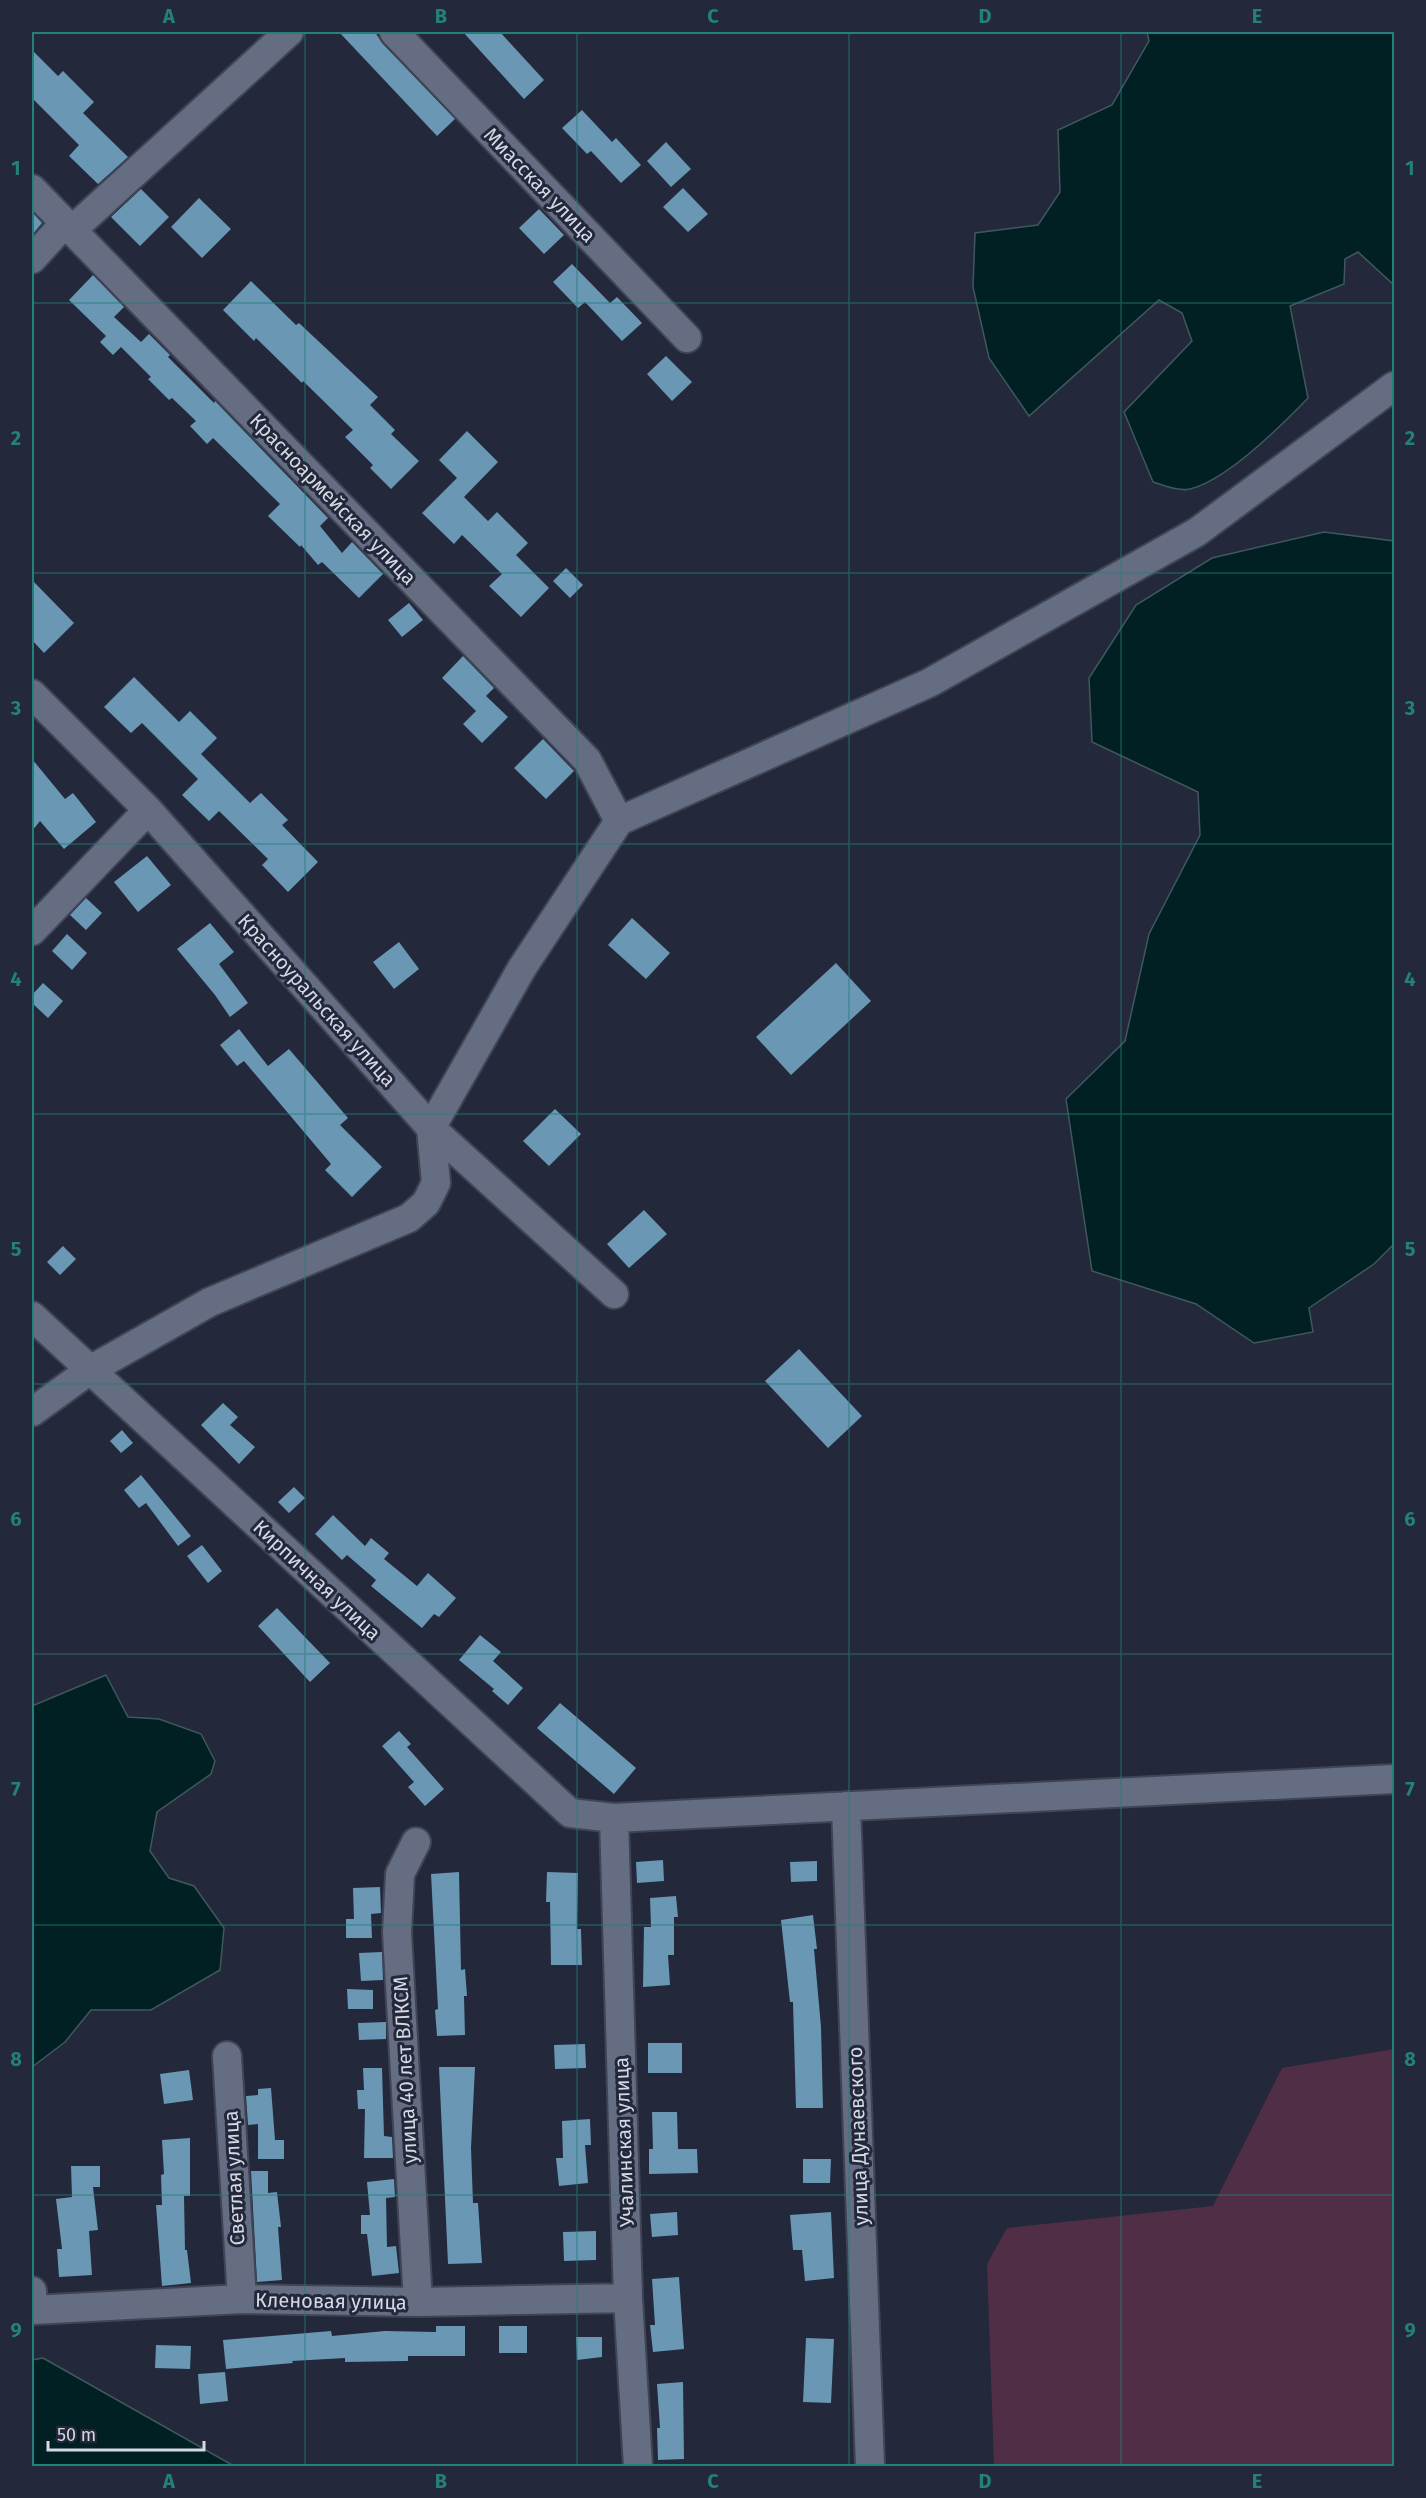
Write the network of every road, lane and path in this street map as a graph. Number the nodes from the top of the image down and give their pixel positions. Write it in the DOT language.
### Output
graph roads {
  1 [pos="289,32"];
  2 [pos="393,32"];
  3 [pos="32,189"];
  4 [pos="68,227"];
  5 [pos="32,259"];
  6 [pos="687,338"];
  7 [pos="1395,386"];
  8 [pos="32,694"];
  9 [pos="148,810"];
  10 [pos="619,821"];
  11 [pos="32,931"];
  12 [pos="431,1128"];
  13 [pos="614,1294"];
  14 [pos="32,1316"];
  15 [pos="90,1370"];
  16 [pos="32,1412"];
  17 [pos="1395,1779"];
  18 [pos="846,1806"];
  19 [pos="614,1818"];
  20 [pos="416,1842"];
  21 [pos="227,2056"];
  22 [pos="628,2298"];
  23 [pos="242,2299"];
  24 [pos="32,2301"];
  25 [pos="418,2302"];
  26 [pos="638,2466"];
  27 [pos="870,2466"];
  1 -- 4 [label="street"];
  2 -- 6 [label="street, Миасская улица"];
  3 -- 4 [label="street, Красноармейская улица"];
  4 -- 5 [label="street"];
  4 -- 10 [label="street, Красноармейская улица"];
  7 -- 10 [label="street"];
  8 -- 9 [label="street, Красноуральская улица"];
  9 -- 11 [label="street"];
  9 -- 12 [label="street, Красноуральская улица"];
  10 -- 12 [label="street"];
  12 -- 13 [label="street, Красноуральская улица"];
  12 -- 15 [label="street"];
  14 -- 15 [label="street, Кирпичная улица"];
  15 -- 16 [label="street"];
  15 -- 19 [label="street, Кирпичная улица"];
  17 -- 18 [label="street, Кирпичная улица"];
  18 -- 19 [label="street, Кирпичная улица"];
  18 -- 27 [label="street, улица Дунаевского"];
  19 -- 22 [label="street, Учалинская улица"];
  20 -- 25 [label="street, улица 40 лет ВЛКСМ"];
  21 -- 23 [label="street, Светлая улица"];
  22 -- 25 [label="street, Кленовая улица"];
  22 -- 26 [label="street, Учалинская улица"];
  23 -- 24 [label="street, Кленовая улица"];
  23 -- 25 [label="street, Кленовая улица"];
}
